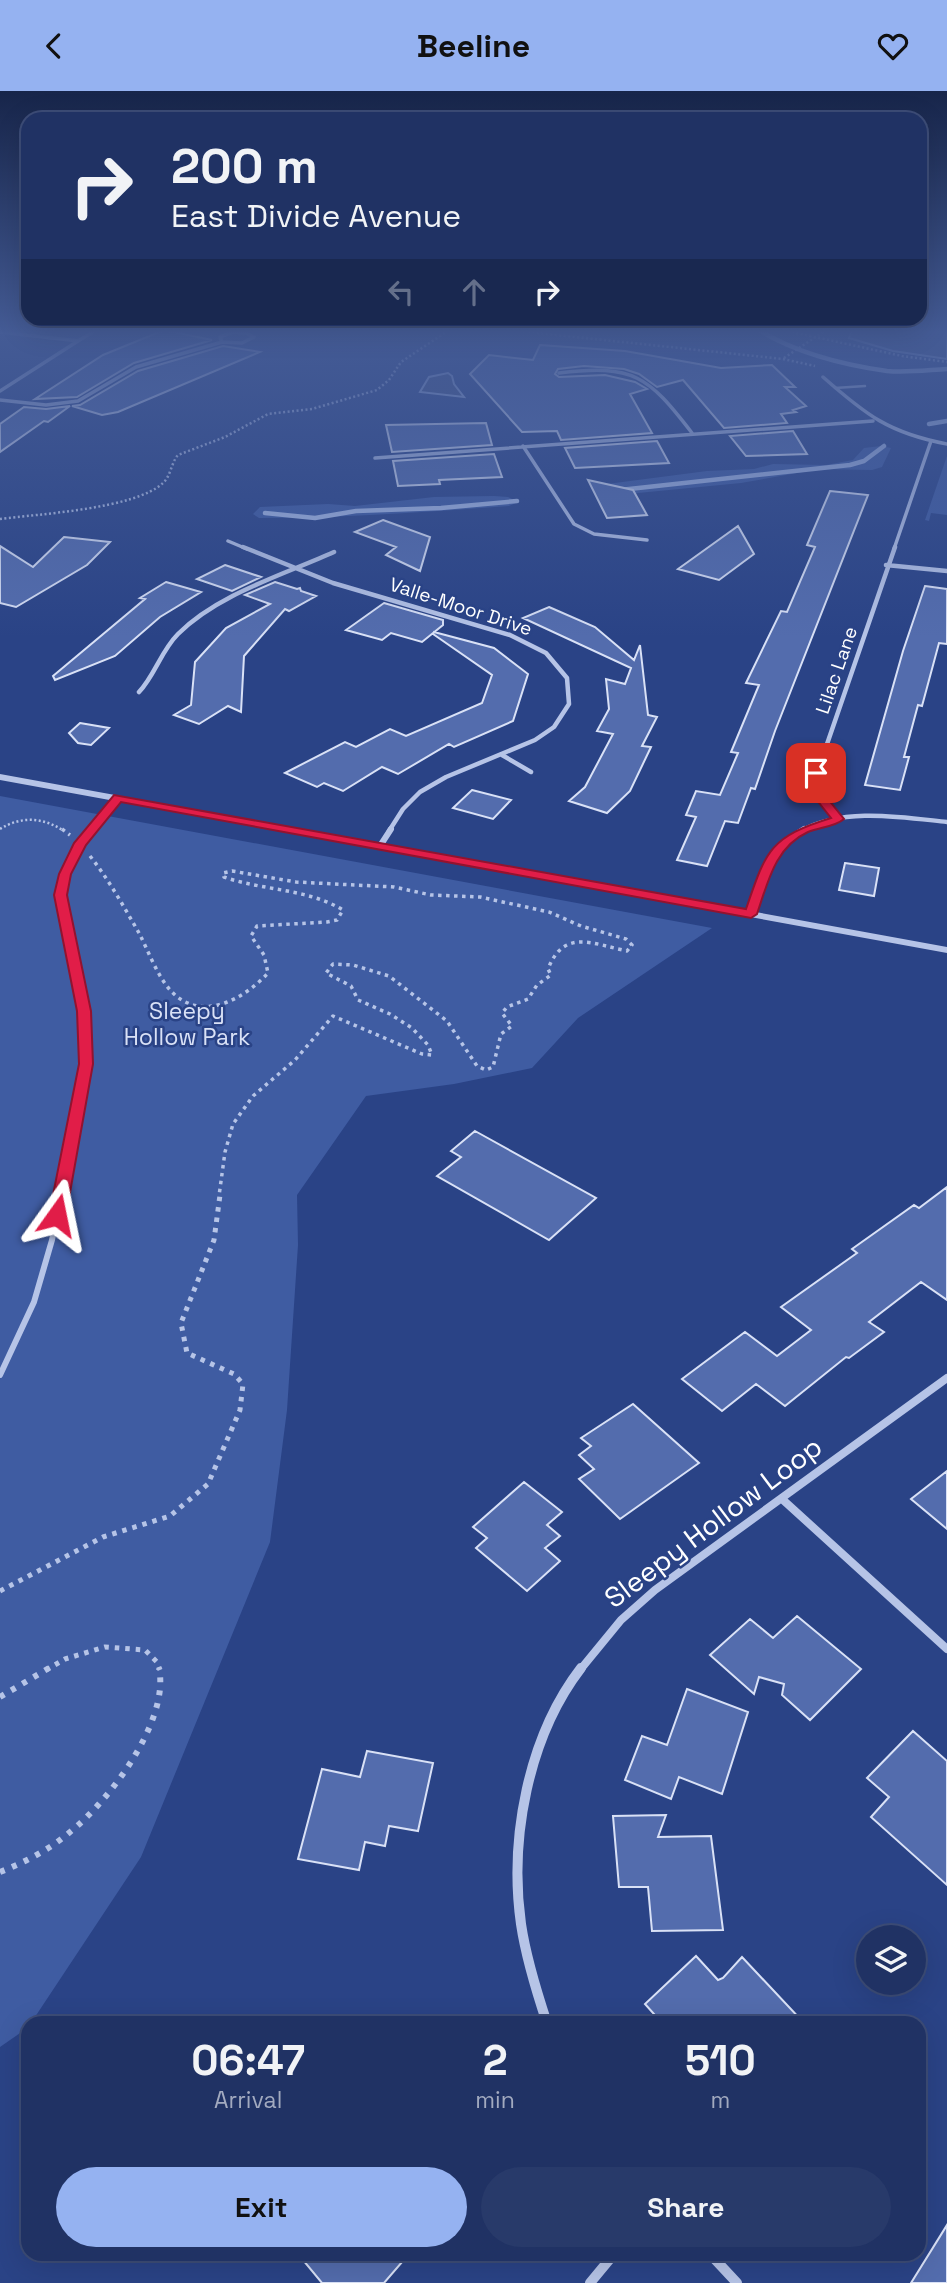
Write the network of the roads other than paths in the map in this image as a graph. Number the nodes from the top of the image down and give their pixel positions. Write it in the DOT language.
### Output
graph roads {
  1 [pos="703,432"];
  2 [pos="899,432"];
  3 [pos="692,433"];
  4 [pos="931,441"];
  5 [pos="947,444"];
  6 [pos="523,446"];
  7 [pos="375,458"];
  8 [pos="647,540"];
  9 [pos="228,541"];
  10 [pos="334,552"];
  11 [pos="886,565"];
  12 [pos="296,570"];
  13 [pos="947,571"];
  14 [pos="139,692"];
  15 [pos="502,755"];
  16 [pos="531,772"];
  17 [pos="0,777"];
  18 [pos="118,798"];
  19 [pos="838,819"];
  20 [pos="947,822"];
  21 [pos="380,846"];
  22 [pos="751,914"];
  23 [pos="947,950"];
  24 [pos="0,1375"];
  25 [pos="947,1378"];
  26 [pos="782,1499"];
  27 [pos="947,1649"];
  28 [pos="545,2016"];
  29 [pos="608,2261"];
  30 [pos="717,2261"];
  31 [pos="590,2283"];
  32 [pos="737,2283"];
  1 -- 3 [label="street"];
  2 -- 4 [label="street"];
  3 -- 6 [label="street"];
  4 -- 5 [label="street"];
  4 -- 11 [label="street, Lilac Lane"];
  6 -- 7 [label="street"];
  6 -- 8 [label="street"];
  9 -- 12 [label="street, Valle-Moor Drive"];
  10 -- 12 [label="street"];
  11 -- 13 [label="street"];
  11 -- 19 [label="street, Lilac Lane"];
  12 -- 14 [label="street"];
  12 -- 15 [label="street, Valle-Moor Drive"];
  15 -- 16 [label="street"];
  15 -- 21 [label="street, Valle-Moor Drive"];
  17 -- 18 [label="street"];
  18 -- 21 [label="street"];
  18 -- 24 [label="lane"];
  19 -- 20 [label="street"];
  19 -- 22 [label="street"];
  21 -- 22 [label="street"];
  22 -- 23 [label="street"];
  25 -- 26 [label="street, Sleepy Hollow Loop"];
  26 -- 27 [label="street"];
  26 -- 28 [label="street, Sleepy Hollow Loop"];
  29 -- 31 [label="street"];
  30 -- 32 [label="street"];
}
